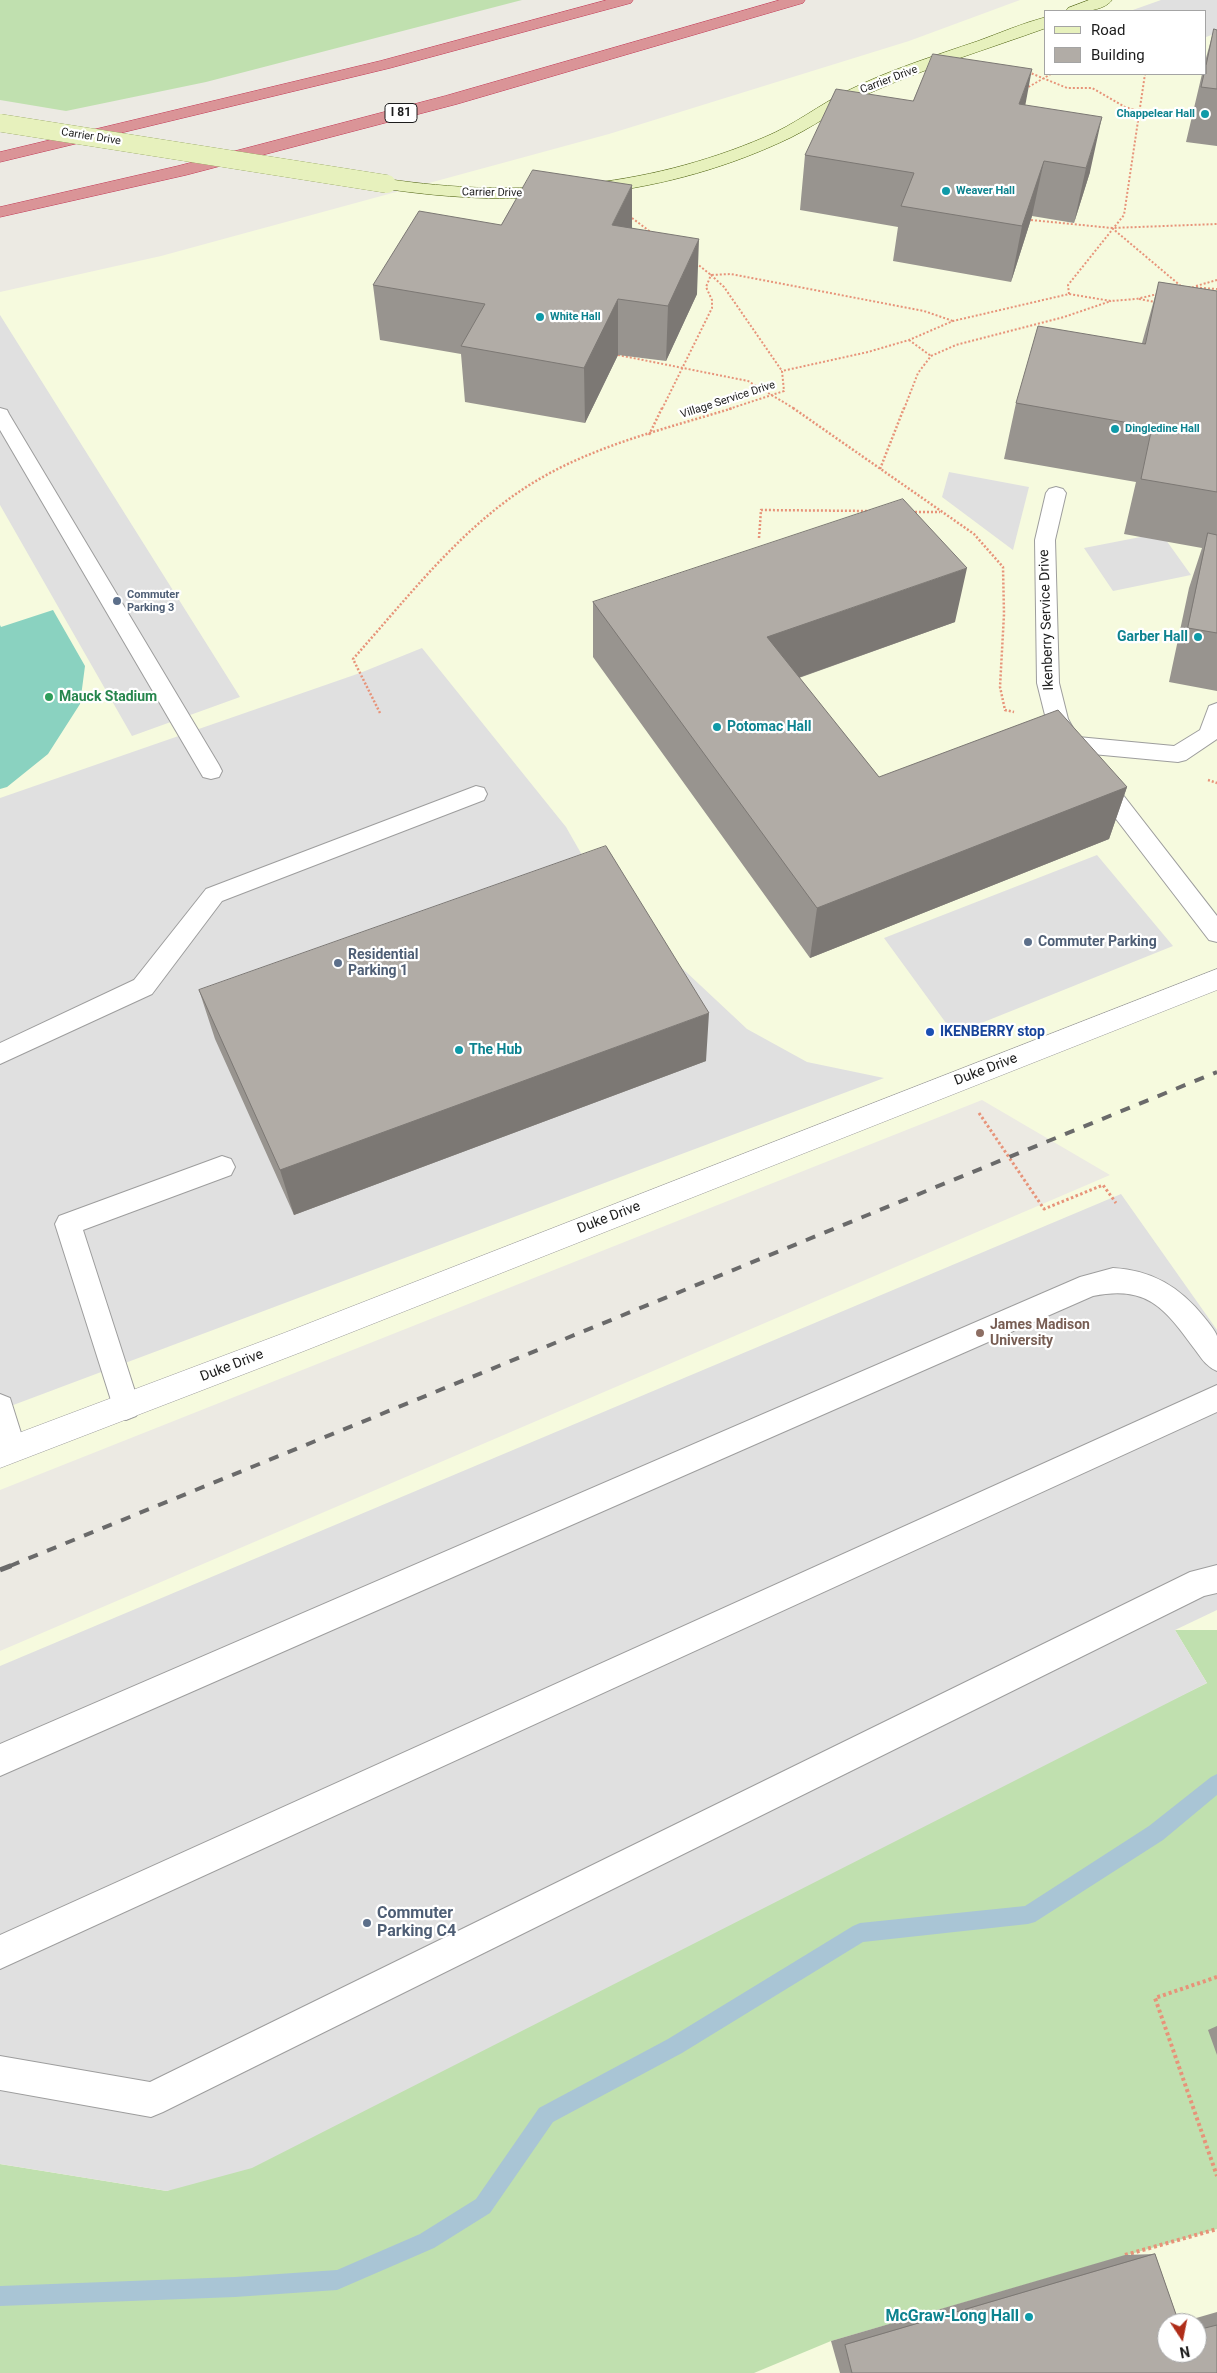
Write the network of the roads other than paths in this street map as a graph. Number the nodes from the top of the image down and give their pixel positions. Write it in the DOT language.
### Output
graph roads {
  1 [pos="625,0"];
  2 [pos="797,0"];
  3 [pos="1104,0"];
  4 [pos="1077,10"];
  5 [pos="1044,23"];
  6 [pos="0,122"];
  7 [pos="0,157"];
  8 [pos="0,212"];
  9 [pos="0,414"];
  10 [pos="1056,493"];
  11 [pos="1217,711"];
  12 [pos="1071,744"];
  13 [pos="211,770"];
  14 [pos="476,794"];
  15 [pos="1217,933"];
  16 [pos="1217,979"];
  17 [pos="0,1054"];
  18 [pos="222,1167"];
  19 [pos="1217,1358"];
  20 [pos="1217,1398"];
  21 [pos="0,1407"];
  22 [pos="126,1407"];
  23 [pos="6,1451"];
  24 [pos="1217,1578"];
  25 [pos="0,1760"];
  26 [pos="0,1952"];
  27 [pos="0,2073"];
  1 -- 7 [label="highway"];
  2 -- 8 [label="highway, I 81"];
  3 -- 4 [label="street"];
  5 -- 6 [label="street, Carrier Drive, bridge"];
  9 -- 13 [label="lane"];
  10 -- 12 [label="lane, Ikenberry Service Drive"];
  11 -- 12 [label="lane"];
  12 -- 15 [label="lane, Ikenberry Service Drive"];
  14 -- 17 [label="lane"];
  16 -- 22 [label="street, Duke Drive"];
  18 -- 22 [label="lane"];
  19 -- 25 [label="lane"];
  20 -- 26 [label="lane"];
  21 -- 23 [label="lane"];
  22 -- 23 [label="street, Duke Drive"];
  24 -- 27 [label="lane"];
}
